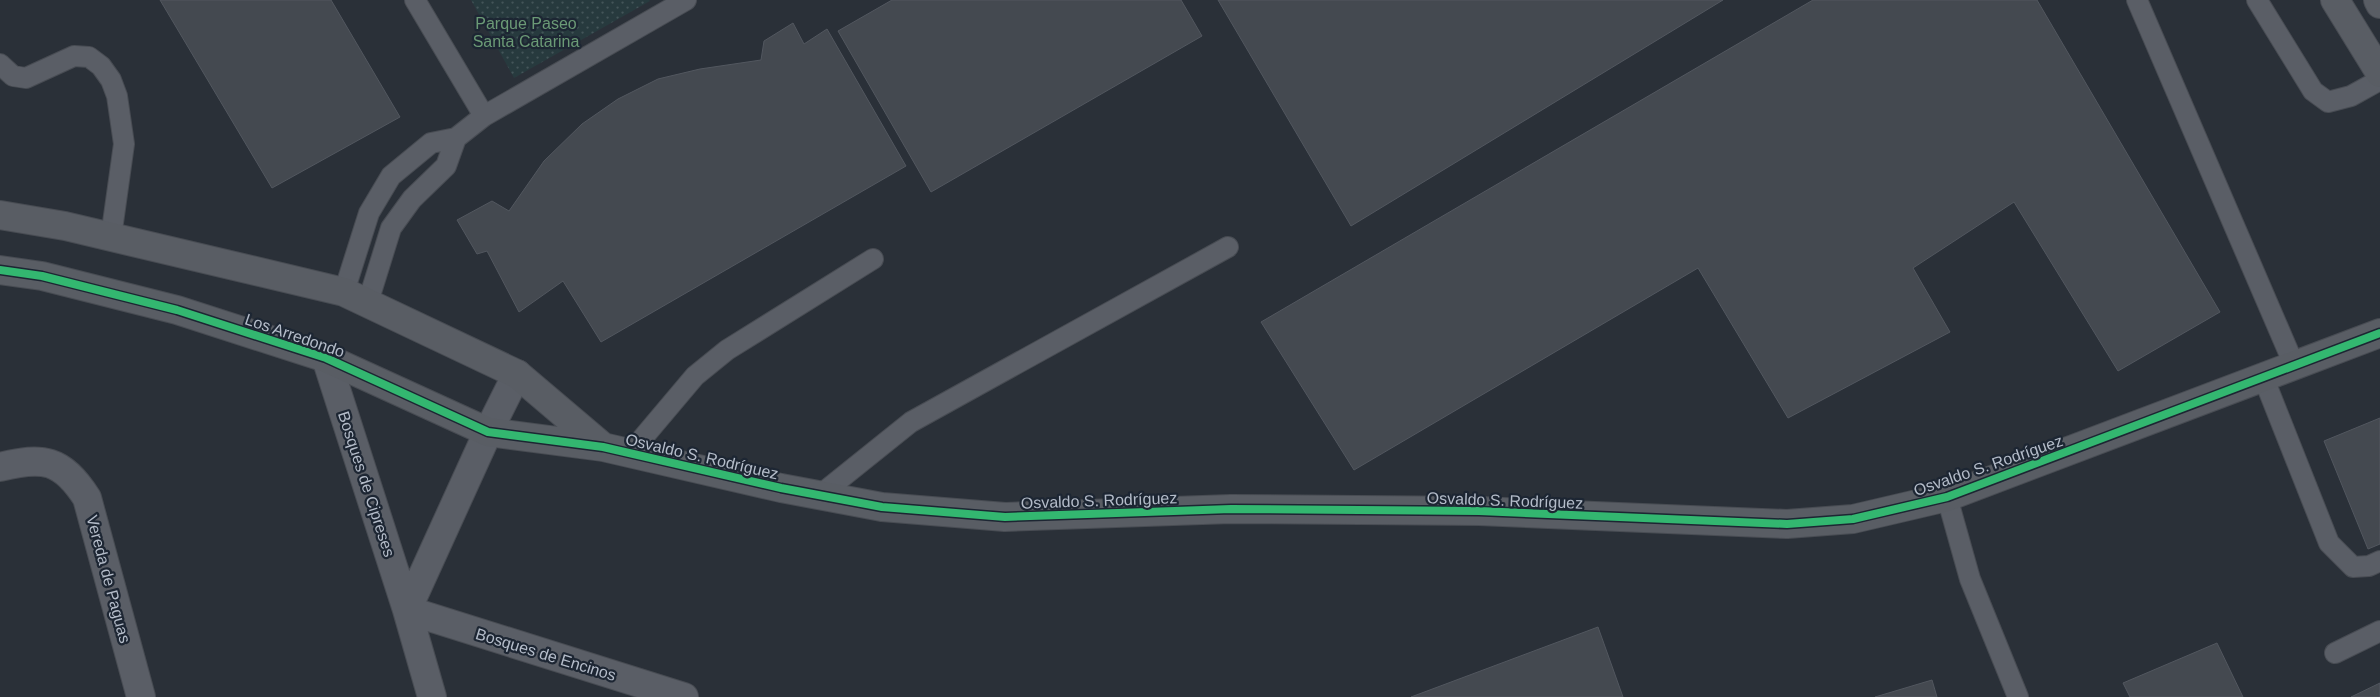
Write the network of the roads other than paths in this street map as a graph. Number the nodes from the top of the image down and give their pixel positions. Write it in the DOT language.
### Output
graph roads {
  1 [pos="415,0"];
  2 [pos="686,0"];
  3 [pos="2137,0"];
  4 [pos="2257,0"];
  5 [pos="2335,0"];
  6 [pos="2378,0"];
  7 [pos="2380,4"];
  8 [pos="0,64"];
  9 [pos="2380,73"];
  10 [pos="2380,80"];
  11 [pos="484,116"];
  12 [pos="456,138"];
  13 [pos="0,215"];
  14 [pos="111,237"];
  15 [pos="1228,247"];
  16 [pos="873,259"];
  17 [pos="0,270"];
  18 [pos="356,297"];
  19 [pos="2380,333"];
  20 [pos="326,358"];
  21 [pos="2295,367"];
  22 [pos="517,374"];
  23 [pos="2264,379"];
  24 [pos="488,432"];
  25 [pos="603,447"];
  26 [pos="630,453"];
  27 [pos="0,467"];
  28 [pos="820,495"];
  29 [pos="1947,497"];
  30 [pos="2380,561"];
  31 [pos="408,610"];
  32 [pos="2380,631"];
  33 [pos="2335,653"];
  34 [pos="141,697"];
  35 [pos="432,697"];
  36 [pos="684,697"];
  37 [pos="2018,697"];
  1 -- 11 [label="lane"];
  2 -- 11 [label="lane"];
  3 -- 21 [label="lane"];
  4 -- 10 [label="lane"];
  5 -- 9 [label="street"];
  6 -- 7 [label="street"];
  8 -- 14 [label="lane"];
  11 -- 12 [label="lane"];
  12 -- 18 [label="lane"];
  12 -- 18 [label="lane"];
  13 -- 14 [label="street"];
  14 -- 18 [label="street"];
  15 -- 28 [label="lane"];
  16 -- 26 [label="lane"];
  17 -- 20 [label="street, Los Arredondo"];
  18 -- 22 [label="street"];
  19 -- 21 [label="street, Osvaldo S. Rodríguez"];
  20 -- 24 [label="street, Los Arredondo"];
  20 -- 31 [label="street, Bosques de Cipreses"];
  21 -- 23 [label="street, Osvaldo S. Rodríguez"];
  22 -- 24 [label="street"];
  22 -- 25 [label="street"];
  23 -- 29 [label="street, Osvaldo S. Rodríguez"];
  23 -- 30 [label="lane"];
  24 -- 25 [label="street, Los Arredondo"];
  24 -- 31 [label="street"];
  25 -- 26 [label="street, Osvaldo S. Rodríguez"];
  26 -- 28 [label="street, Osvaldo S. Rodríguez"];
  27 -- 34 [label="street, Vereda de Paguas"];
  28 -- 29 [label="street, Osvaldo S. Rodríguez"];
  29 -- 37 [label="lane"];
  31 -- 35 [label="street, Bosques de Cipreses"];
  31 -- 36 [label="street, Bosques de Encinos"];
  32 -- 33 [label="lane"];
}
